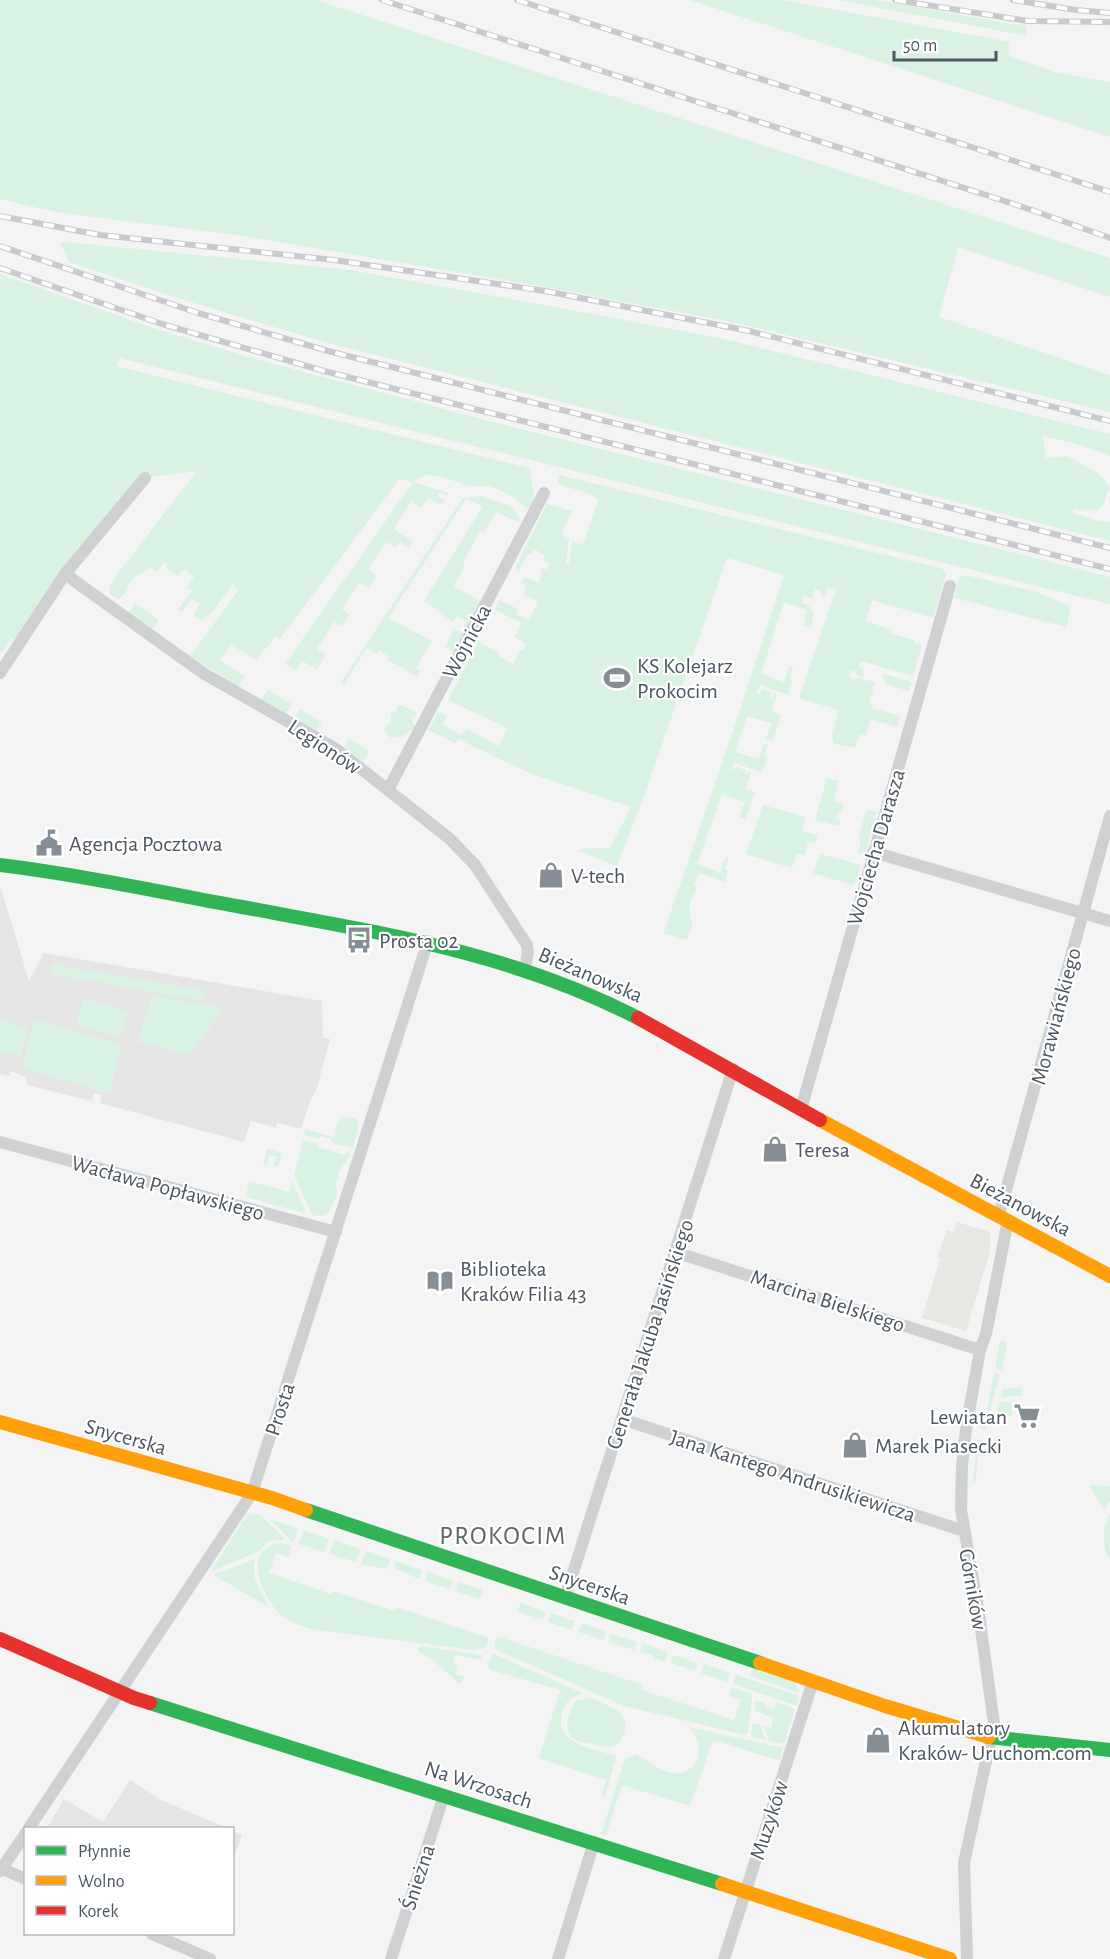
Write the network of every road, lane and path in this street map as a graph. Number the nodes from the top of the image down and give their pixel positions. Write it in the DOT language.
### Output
graph roads {
  1 [pos="145,478"];
  2 [pos="544,493"];
  3 [pos="65,574"];
  4 [pos="950,586"];
  5 [pos="0,673"];
  6 [pos="388,790"];
  7 [pos="1110,816"];
  8 [pos="873,852"];
  9 [pos="0,865"];
  10 [pos="1082,913"];
  11 [pos="1110,921"];
  12 [pos="428,940"];
  13 [pos="525,969"];
  14 [pos="733,1069"];
  15 [pos="801,1108"];
  16 [pos="0,1142"];
  17 [pos="1004,1218"];
  18 [pos="336,1232"];
  19 [pos="675,1252"];
  20 [pos="1110,1276"];
  21 [pos="980,1350"];
  22 [pos="622,1419"];
  23 [pos="0,1422"];
  24 [pos="252,1493"];
  25 [pos="964,1531"];
  26 [pos="565,1598"];
  27 [pos="0,1639"];
  28 [pos="813,1681"];
  29 [pos="119,1692"];
  30 [pos="993,1738"];
  31 [pos="1110,1750"];
  32 [pos="444,1795"];
  33 [pos="29,1827"];
  34 [pos="24,1836"];
  35 [pos="594,1842"];
  36 [pos="1,1869"];
  37 [pos="24,1878"];
  38 [pos="745,1891"];
  39 [pos="154,1935"];
  40 [pos="210,1959"];
  41 [pos="391,1959"];
  42 [pos="558,1959"];
  43 [pos="724,1959"];
  44 [pos="950,1959"];
  45 [pos="967,1959"];
  1 -- 3 [label="street"];
  2 -- 6 [label="street, Wojnicka"];
  3 -- 5 [label="street"];
  3 -- 6 [label="street, Legionów"];
  4 -- 8 [label="street, Wojciecha Darasza"];
  6 -- 13 [label="street, Legionów"];
  7 -- 10 [label="street, Morawiańskiego"];
  8 -- 10 [label="street"];
  8 -- 15 [label="street, Wojciecha Darasza"];
  9 -- 12 [label="street, Bieżanowska"];
  10 -- 11 [label="street"];
  10 -- 17 [label="street, Morawiańskiego"];
  12 -- 13 [label="street, Bieżanowska"];
  12 -- 18 [label="street, Prosta"];
  13 -- 14 [label="street, Bieżanowska"];
  14 -- 15 [label="street, Bieżanowska"];
  14 -- 19 [label="street, Generała Jakuba Jasińskiego"];
  15 -- 17 [label="street, Bieżanowska"];
  16 -- 18 [label="street, Wacława Popławskiego"];
  17 -- 20 [label="street, Bieżanowska"];
  17 -- 21 [label="street, Górników"];
  18 -- 24 [label="street, Prosta"];
  19 -- 21 [label="street, Marcina Bielskiego"];
  19 -- 22 [label="street, Generała Jakuba Jasińskiego"];
  21 -- 25 [label="street, Górników"];
  22 -- 25 [label="street, Jana Kantego Andrusikiewicza"];
  22 -- 26 [label="street, Generała Jakuba Jasińskiego"];
  23 -- 24 [label="street, Snycerska"];
  24 -- 26 [label="street, Snycerska"];
  24 -- 29 [label="street, Prosta"];
  25 -- 30 [label="street, Górników"];
  26 -- 28 [label="street, Snycerska"];
  27 -- 29 [label="street, Na Wrzosach"];
  28 -- 30 [label="street, Snycerska"];
  28 -- 38 [label="street, Muzyków"];
  29 -- 32 [label="street, Na Wrzosach"];
  29 -- 33 [label="street, Prosta"];
  30 -- 31 [label="street, Snycerska"];
  30 -- 45 [label="street, Górników"];
  32 -- 35 [label="street, Na Wrzosach"];
  32 -- 41 [label="street, Śnieżna"];
  34 -- 36 [label="street"];
  35 -- 38 [label="street, Na Wrzosach"];
  35 -- 42 [label="street"];
  36 -- 37 [label="street"];
  38 -- 43 [label="street, Muzyków"];
  38 -- 44 [label="street, Na Wrzosach"];
  39 -- 40 [label="street"];
}
